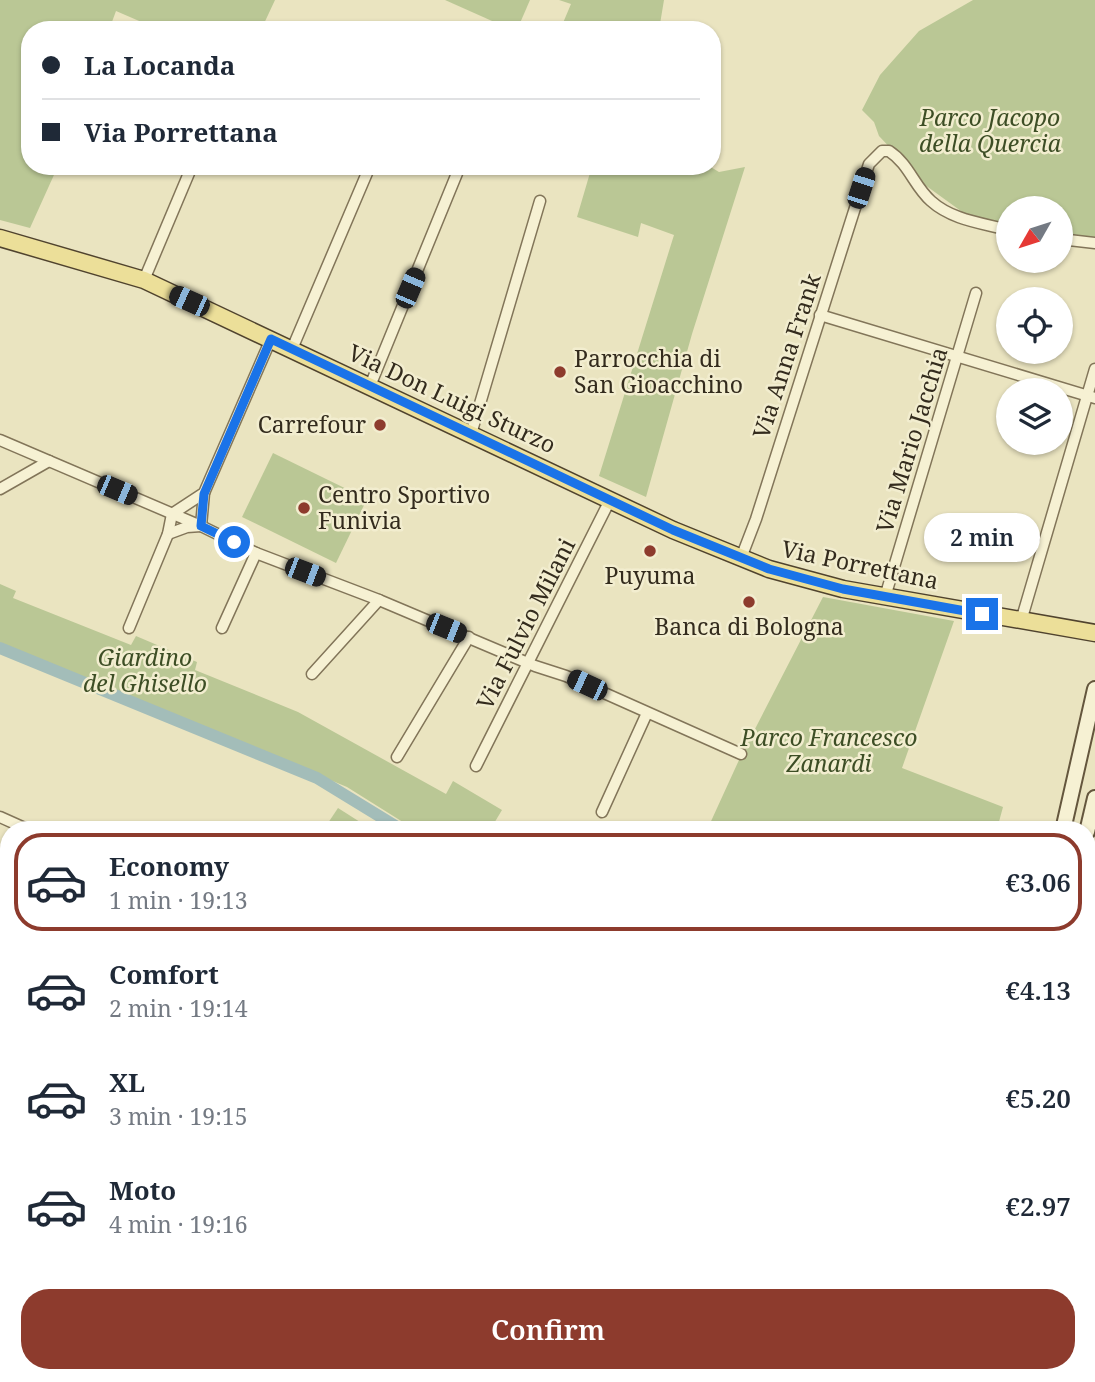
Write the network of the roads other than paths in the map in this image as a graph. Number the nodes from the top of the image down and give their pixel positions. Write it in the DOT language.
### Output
graph roads {
  1 [pos="188,175"];
  2 [pos="366,175"];
  3 [pos="456,175"];
  4 [pos="540,201"];
  5 [pos="996,227"];
  6 [pos="0,238"];
  7 [pos="1073,240"];
  8 [pos="1095,243"];
  9 [pos="144,280"];
  10 [pos="976,293"];
  11 [pos="820,316"];
  12 [pos="271,339"];
  13 [pos="292,349"];
  14 [pos="956,358"];
  15 [pos="1095,369"];
  16 [pos="370,386"];
  17 [pos="1090,397"];
  18 [pos="471,434"];
  19 [pos="0,440"];
  20 [pos="49,461"];
  21 [pos="0,489"];
  22 [pos="204,494"];
  23 [pos="610,500"];
  24 [pos="172,514"];
  25 [pos="201,526"];
  26 [pos="168,534"];
  27 [pos="256,553"];
  28 [pos="741,558"];
  29 [pos="885,597"];
  30 [pos="379,600"];
  31 [pos="1021,621"];
  32 [pos="129,628"];
  33 [pos="222,628"];
  34 [pos="1095,633"];
  35 [pos="469,638"];
  36 [pos="529,663"];
  37 [pos="312,674"];
  38 [pos="1095,689"];
  39 [pos="647,713"];
  40 [pos="741,754"];
  41 [pos="397,757"];
  42 [pos="476,766"];
  43 [pos="1095,798"];
  44 [pos="602,812"];
  45 [pos="1065,821"];
  46 [pos="1090,821"];
  1 -- 9 [label="street"];
  2 -- 13 [label="street"];
  3 -- 16 [label="street"];
  4 -- 18 [label="street"];
  5 -- 11 [label="street, Via Anna Frank"];
  6 -- 9 [label="main road, Via Don Luigi Sturzo"];
  7 -- 8 [label="street"];
  9 -- 12 [label="main road, Via Don Luigi Sturzo"];
  10 -- 14 [label="street, Via Mario Jacchia"];
  11 -- 14 [label="street"];
  11 -- 28 [label="street, Via Anna Frank"];
  12 -- 13 [label="main road, Via Don Luigi Sturzo"];
  12 -- 22 [label="street"];
  13 -- 16 [label="main road, Via Don Luigi Sturzo"];
  14 -- 17 [label="street"];
  14 -- 29 [label="street, Via Mario Jacchia"];
  15 -- 17 [label="street"];
  16 -- 18 [label="main road, Via Don Luigi Sturzo"];
  17 -- 31 [label="street"];
  18 -- 23 [label="main road, Via Don Luigi Sturzo"];
  19 -- 20 [label="street"];
  20 -- 21 [label="street"];
  20 -- 24 [label="street"];
  22 -- 24 [label="street"];
  22 -- 25 [label="street"];
  23 -- 28 [label="main road, Via Don Luigi Sturzo"];
  23 -- 36 [label="street, Via Fulvio Milani"];
  24 -- 25 [label="street"];
  24 -- 26 [label="street"];
  25 -- 26 [label="street"];
  25 -- 27 [label="street"];
  26 -- 32 [label="street"];
  27 -- 30 [label="street"];
  27 -- 33 [label="street"];
  28 -- 29 [label="main road, Via Porrettana"];
  29 -- 31 [label="main road, Via Porrettana"];
  30 -- 35 [label="street"];
  30 -- 37 [label="street"];
  31 -- 34 [label="main road, Via Porrettana"];
  35 -- 36 [label="street"];
  35 -- 41 [label="street"];
  36 -- 39 [label="street"];
  36 -- 42 [label="street, Via Fulvio Milani"];
  38 -- 45 [label="main road"];
  39 -- 40 [label="street"];
  39 -- 44 [label="street"];
  43 -- 46 [label="main road"];
}
